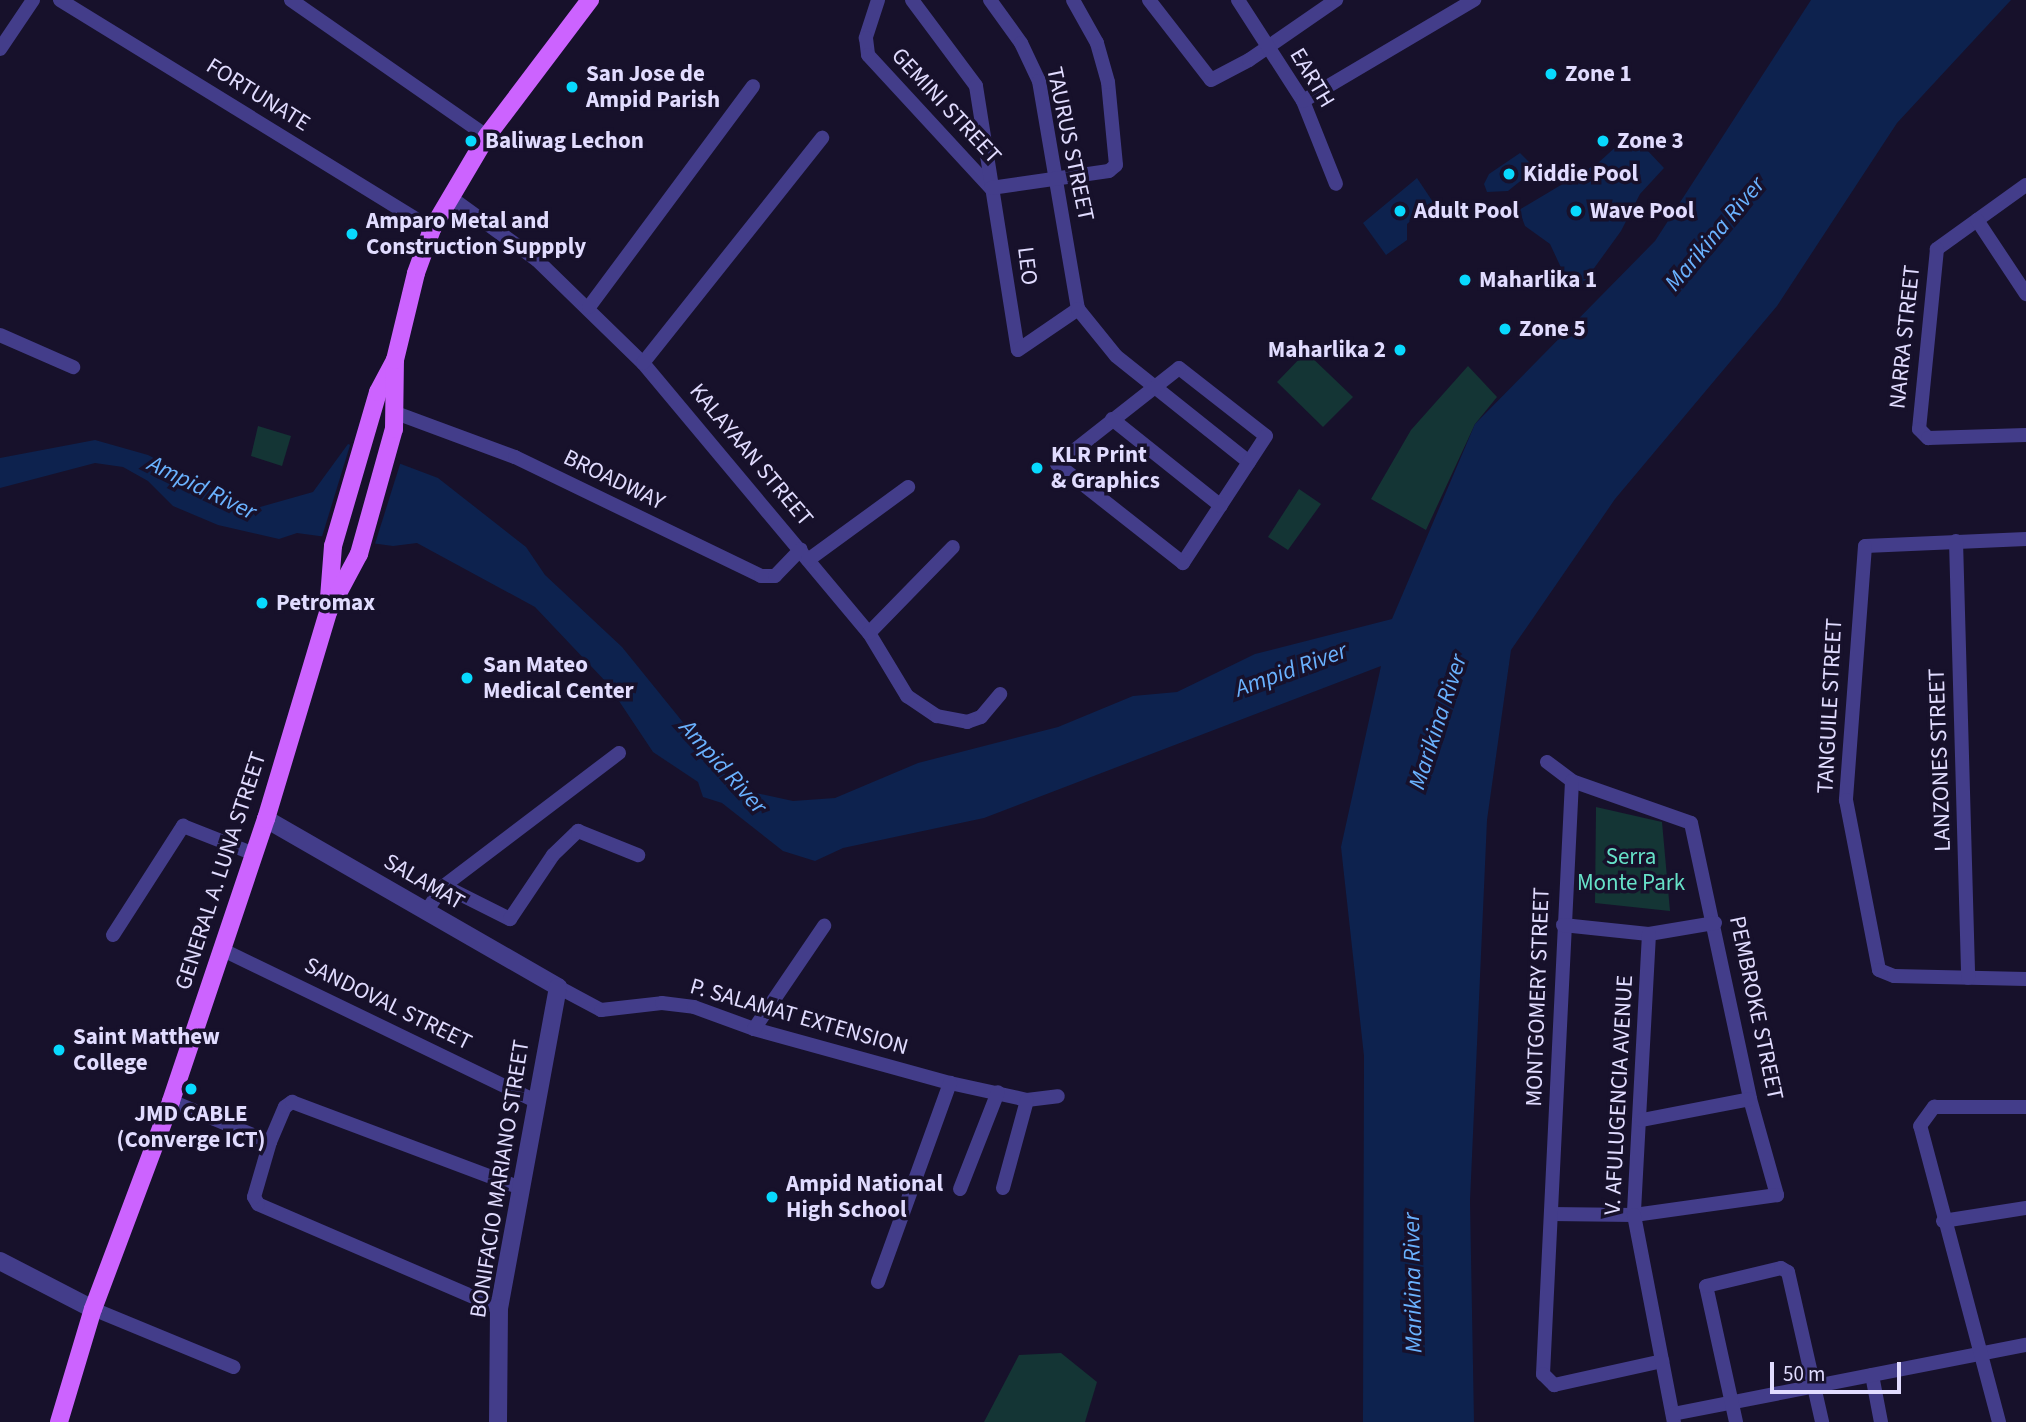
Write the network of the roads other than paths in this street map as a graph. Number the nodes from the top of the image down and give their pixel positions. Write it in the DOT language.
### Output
graph roads {
  1 [pos="33,0"];
  2 [pos="60,0"];
  3 [pos="291,0"];
  4 [pos="590,0"];
  5 [pos="878,0"];
  6 [pos="912,0"];
  7 [pos="990,0"];
  8 [pos="1073,0"];
  9 [pos="1149,0"];
  10 [pos="1238,0"];
  11 [pos="1336,0"];
  12 [pos="1474,0"];
  13 [pos="1266,47"];
  14 [pos="0,49"];
  15 [pos="753,86"];
  16 [pos="1303,101"];
  17 [pos="488,136"];
  18 [pos="822,138"];
  19 [pos="1055,178"];
  20 [pos="1336,184"];
  21 [pos="2026,184"];
  22 [pos="990,188"];
  23 [pos="450,197"];
  24 [pos="1977,220"];
  25 [pos="432,229"];
  26 [pos="2026,295"];
  27 [pos="589,307"];
  28 [pos="1078,309"];
  29 [pos="0,335"];
  30 [pos="395,360"];
  31 [pos="643,363"];
  32 [pos="73,367"];
  33 [pos="1153,387"];
  34 [pos="1112,419"];
  35 [pos="395,421"];
  36 [pos="2026,435"];
  37 [pos="1249,462"];
  38 [pos="908,486"];
  39 [pos="1221,506"];
  40 [pos="2026,539"];
  41 [pos="1956,541"];
  42 [pos="953,547"];
  43 [pos="804,554"];
  44 [pos="328,612"];
  45 [pos="869,633"];
  46 [pos="1000,694"];
  47 [pos="619,754"];
  48 [pos="1547,762"];
  49 [pos="1572,781"];
  50 [pos="266,819"];
  51 [pos="254,854"];
  52 [pos="638,855"];
  53 [pos="444,886"];
  54 [pos="426,911"];
  55 [pos="1715,923"];
  56 [pos="1563,925"];
  57 [pos="824,926"];
  58 [pos="1649,934"];
  59 [pos="113,935"];
  60 [pos="221,949"];
  61 [pos="1968,978"];
  62 [pos="2026,979"];
  63 [pos="558,987"];
  64 [pos="754,1029"];
  65 [pos="950,1083"];
  66 [pos="998,1093"];
  67 [pos="1058,1096"];
  68 [pos="1750,1099"];
  69 [pos="1027,1100"];
  70 [pos="171,1101"];
  71 [pos="536,1101"];
  72 [pos="2026,1107"];
  73 [pos="1642,1120"];
  74 [pos="270,1142"];
  75 [pos="521,1188"];
  76 [pos="1003,1188"];
  77 [pos="960,1189"];
  78 [pos="2026,1208"];
  79 [pos="1551,1214"];
  80 [pos="1634,1215"];
  81 [pos="1943,1221"];
  82 [pos="0,1261"];
  83 [pos="878,1282"];
  84 [pos="499,1308"];
  85 [pos="93,1309"];
  86 [pos="2026,1345"];
  87 [pos="1980,1354"];
  88 [pos="1662,1361"];
  89 [pos="234,1367"];
  90 [pos="1872,1375"];
  91 [pos="1815,1386"];
  92 [pos="1731,1403"];
  93 [pos="1673,1418"];
  94 [pos="59,1422"];
  95 [pos="498,1422"];
  96 [pos="1736,1422"];
  97 [pos="1822,1422"];
  98 [pos="1881,1422"];
  99 [pos="2000,1422"];
  1 -- 14 [label="street"];
  2 -- 25 [label="street, FORTUNATE"];
  3 -- 17 [label="street"];
  4 -- 17 [label="main road, GENERAL A. LUNA STREET"];
  5 -- 22 [label="street, GEMINI STREET"];
  6 -- 22 [label="street, LEO"];
  7 -- 19 [label="street, TAURUS STREET"];
  8 -- 19 [label="street"];
  9 -- 13 [label="street"];
  10 -- 13 [label="street, EARTH"];
  11 -- 13 [label="street"];
  12 -- 16 [label="street"];
  13 -- 16 [label="street, EARTH"];
  15 -- 27 [label="street"];
  16 -- 20 [label="street, EARTH"];
  17 -- 23 [label="main road, GENERAL A. LUNA STREET"];
  18 -- 31 [label="street"];
  19 -- 22 [label="street"];
  19 -- 28 [label="street, TAURUS STREET"];
  21 -- 24 [label="street"];
  22 -- 28 [label="street, LEO"];
  23 -- 25 [label="main road, GENERAL A. LUNA STREET"];
  23 -- 27 [label="street, KALAYAAN STREET"];
  24 -- 26 [label="street"];
  24 -- 36 [label="street, NARRA STREET"];
  25 -- 30 [label="main road, GENERAL A. LUNA STREET"];
  27 -- 31 [label="street, KALAYAAN STREET"];
  28 -- 33 [label="street"];
  29 -- 32 [label="street"];
  30 -- 35 [label="main road, GENERAL A. LUNA STREET"];
  30 -- 44 [label="main road, GENERAL A. LUNA STREET"];
  31 -- 43 [label="street, KALAYAAN STREET"];
  33 -- 34 [label="street"];
  33 -- 37 [label="street"];
  33 -- 37 [label="street"];
  34 -- 39 [label="street"];
  34 -- 39 [label="street"];
  35 -- 43 [label="street, BROADWAY"];
  35 -- 44 [label="main road, GENERAL A. LUNA STREET"];
  37 -- 39 [label="street"];
  38 -- 43 [label="street, BROADWAY"];
  40 -- 41 [label="street"];
  41 -- 61 [label="street, LANZONES STREET"];
  41 -- 61 [label="street, TANGUILE STREET"];
  42 -- 45 [label="street"];
  43 -- 45 [label="street, KALAYAAN STREET"];
  44 -- 50 [label="main road, GENERAL A. LUNA STREET"];
  45 -- 46 [label="street, KALAYAAN STREET"];
  47 -- 53 [label="street"];
  48 -- 49 [label="street"];
  49 -- 55 [label="street, PEMBROKE STREET"];
  49 -- 56 [label="street, MONTGOMERY STREET"];
  50 -- 51 [label="main road, GENERAL A. LUNA STREET"];
  50 -- 54 [label="street, SALAMAT"];
  51 -- 59 [label="street"];
  51 -- 60 [label="main road, GENERAL A. LUNA STREET"];
  52 -- 53 [label="street"];
  53 -- 54 [label="street"];
  54 -- 63 [label="street, SALAMAT"];
  55 -- 58 [label="street"];
  55 -- 68 [label="street, PEMBROKE STREET"];
  56 -- 58 [label="street"];
  56 -- 79 [label="street, MONTGOMERY STREET"];
  57 -- 64 [label="street"];
  58 -- 73 [label="street, V. AFULUGENCIA AVENUE"];
  60 -- 70 [label="main road, GENERAL A. LUNA STREET"];
  60 -- 71 [label="street, SANDOVAL STREET"];
  61 -- 62 [label="street"];
  63 -- 64 [label="street, P. SALAMAT EXTENSION"];
  63 -- 71 [label="street, BONIFACIO MARIANO STREET"];
  64 -- 65 [label="street, P. SALAMAT EXTENSION"];
  65 -- 66 [label="street, P. SALAMAT EXTENSION"];
  65 -- 83 [label="street"];
  66 -- 69 [label="street, P. SALAMAT EXTENSION"];
  66 -- 77 [label="street"];
  67 -- 69 [label="street"];
  68 -- 73 [label="street"];
  68 -- 80 [label="street, PEMBROKE STREET"];
  69 -- 76 [label="street"];
  70 -- 74 [label="street"];
  70 -- 85 [label="main road, GENERAL A. LUNA STREET"];
  71 -- 75 [label="street, BONIFACIO MARIANO STREET"];
  72 -- 81 [label="street"];
  73 -- 80 [label="street, V. AFULUGENCIA AVENUE"];
  74 -- 75 [label="street"];
  74 -- 84 [label="street"];
  75 -- 84 [label="street, BONIFACIO MARIANO STREET"];
  78 -- 81 [label="street"];
  79 -- 80 [label="street"];
  79 -- 88 [label="street, MONTGOMERY STREET"];
  80 -- 88 [label="street, V. AFULUGENCIA AVENUE"];
  81 -- 87 [label="street"];
  82 -- 85 [label="street"];
  84 -- 95 [label="street, BONIFACIO MARIANO STREET"];
  85 -- 89 [label="street"];
  85 -- 94 [label="main road, GENERAL A. LUNA STREET"];
  86 -- 87 [label="street"];
  87 -- 90 [label="street"];
  87 -- 99 [label="street"];
  88 -- 93 [label="street, V. AFULUGENCIA AVENUE"];
  90 -- 91 [label="street"];
  90 -- 98 [label="street"];
  91 -- 92 [label="street"];
  91 -- 92 [label="street"];
  91 -- 97 [label="street"];
  92 -- 93 [label="street"];
  92 -- 96 [label="street"];
}
